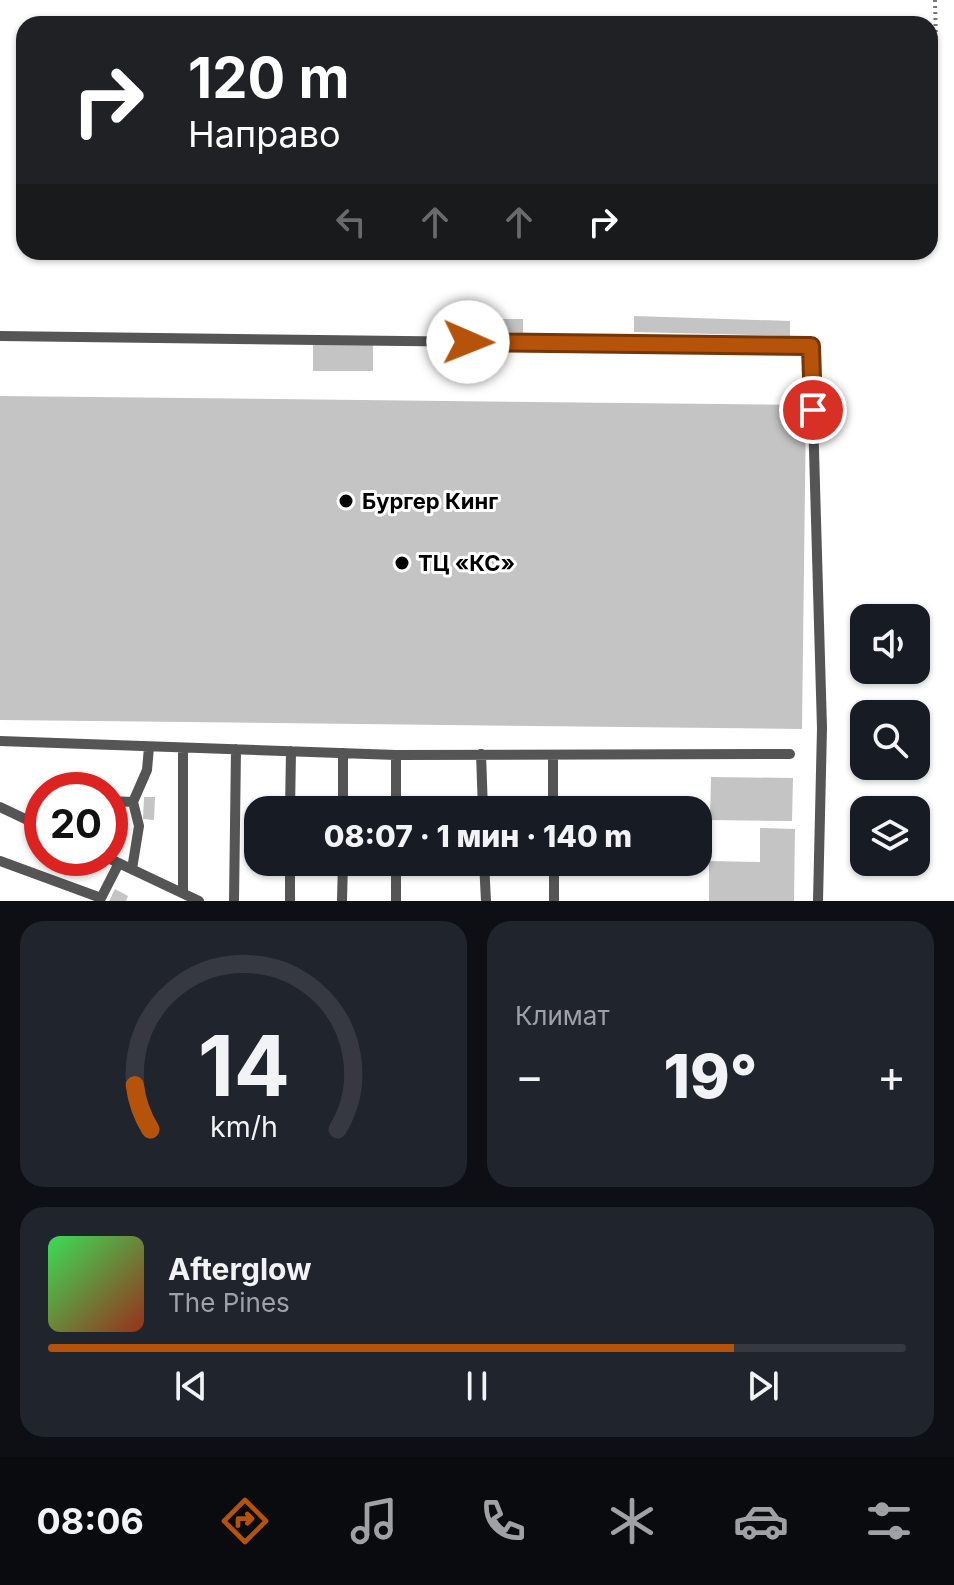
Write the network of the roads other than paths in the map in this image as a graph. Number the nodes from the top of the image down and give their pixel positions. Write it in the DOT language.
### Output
graph roads {
  1 [pos="0,336"];
  2 [pos="0,741"];
  3 [pos="149,747"];
  4 [pos="183,748"];
  5 [pos="236,749"];
  6 [pos="291,751"];
  7 [pos="343,753"];
  8 [pos="481,754"];
  9 [pos="790,754"];
  10 [pos="396,755"];
  11 [pos="553,755"];
  12 [pos="290,796"];
  13 [pos="343,796"];
  14 [pos="396,796"];
  15 [pos="482,796"];
  16 [pos="553,796"];
  17 [pos="128,802"];
  18 [pos="133,802"];
  19 [pos="0,807"];
  20 [pos="24,818"];
  21 [pos="0,861"];
  22 [pos="128,867"];
  23 [pos="132,869"];
  24 [pos="112,876"];
  25 [pos="290,876"];
  26 [pos="343,876"];
  27 [pos="396,876"];
  28 [pos="485,876"];
  29 [pos="554,876"];
  30 [pos="183,892"];
  31 [pos="100,900"];
  32 [pos="199,901"];
  33 [pos="234,901"];
  34 [pos="290,901"];
  35 [pos="342,901"];
  36 [pos="396,901"];
  37 [pos="486,901"];
  38 [pos="554,901"];
  39 [pos="818,901"];
  1 -- 39 [label="lane"];
  2 -- 3 [label="lane"];
  3 -- 4 [label="lane"];
  3 -- 18 [label="lane"];
  4 -- 5 [label="lane"];
  4 -- 30 [label="lane"];
  5 -- 6 [label="lane"];
  5 -- 33 [label="lane"];
  6 -- 7 [label="lane"];
  6 -- 12 [label="lane"];
  7 -- 10 [label="lane"];
  7 -- 13 [label="lane"];
  8 -- 10 [label="lane"];
  8 -- 11 [label="lane"];
  8 -- 15 [label="lane"];
  9 -- 11 [label="lane"];
  10 -- 14 [label="lane"];
  11 -- 16 [label="lane"];
  17 -- 18 [label="lane"];
  18 -- 23 [label="lane"];
  19 -- 20 [label="lane"];
  21 -- 31 [label="lane"];
  22 -- 23 [label="lane"];
  23 -- 30 [label="lane"];
  24 -- 31 [label="lane"];
  25 -- 34 [label="lane"];
  26 -- 35 [label="lane"];
  27 -- 36 [label="lane"];
  28 -- 37 [label="lane"];
  29 -- 38 [label="lane"];
  30 -- 32 [label="lane"];
}
